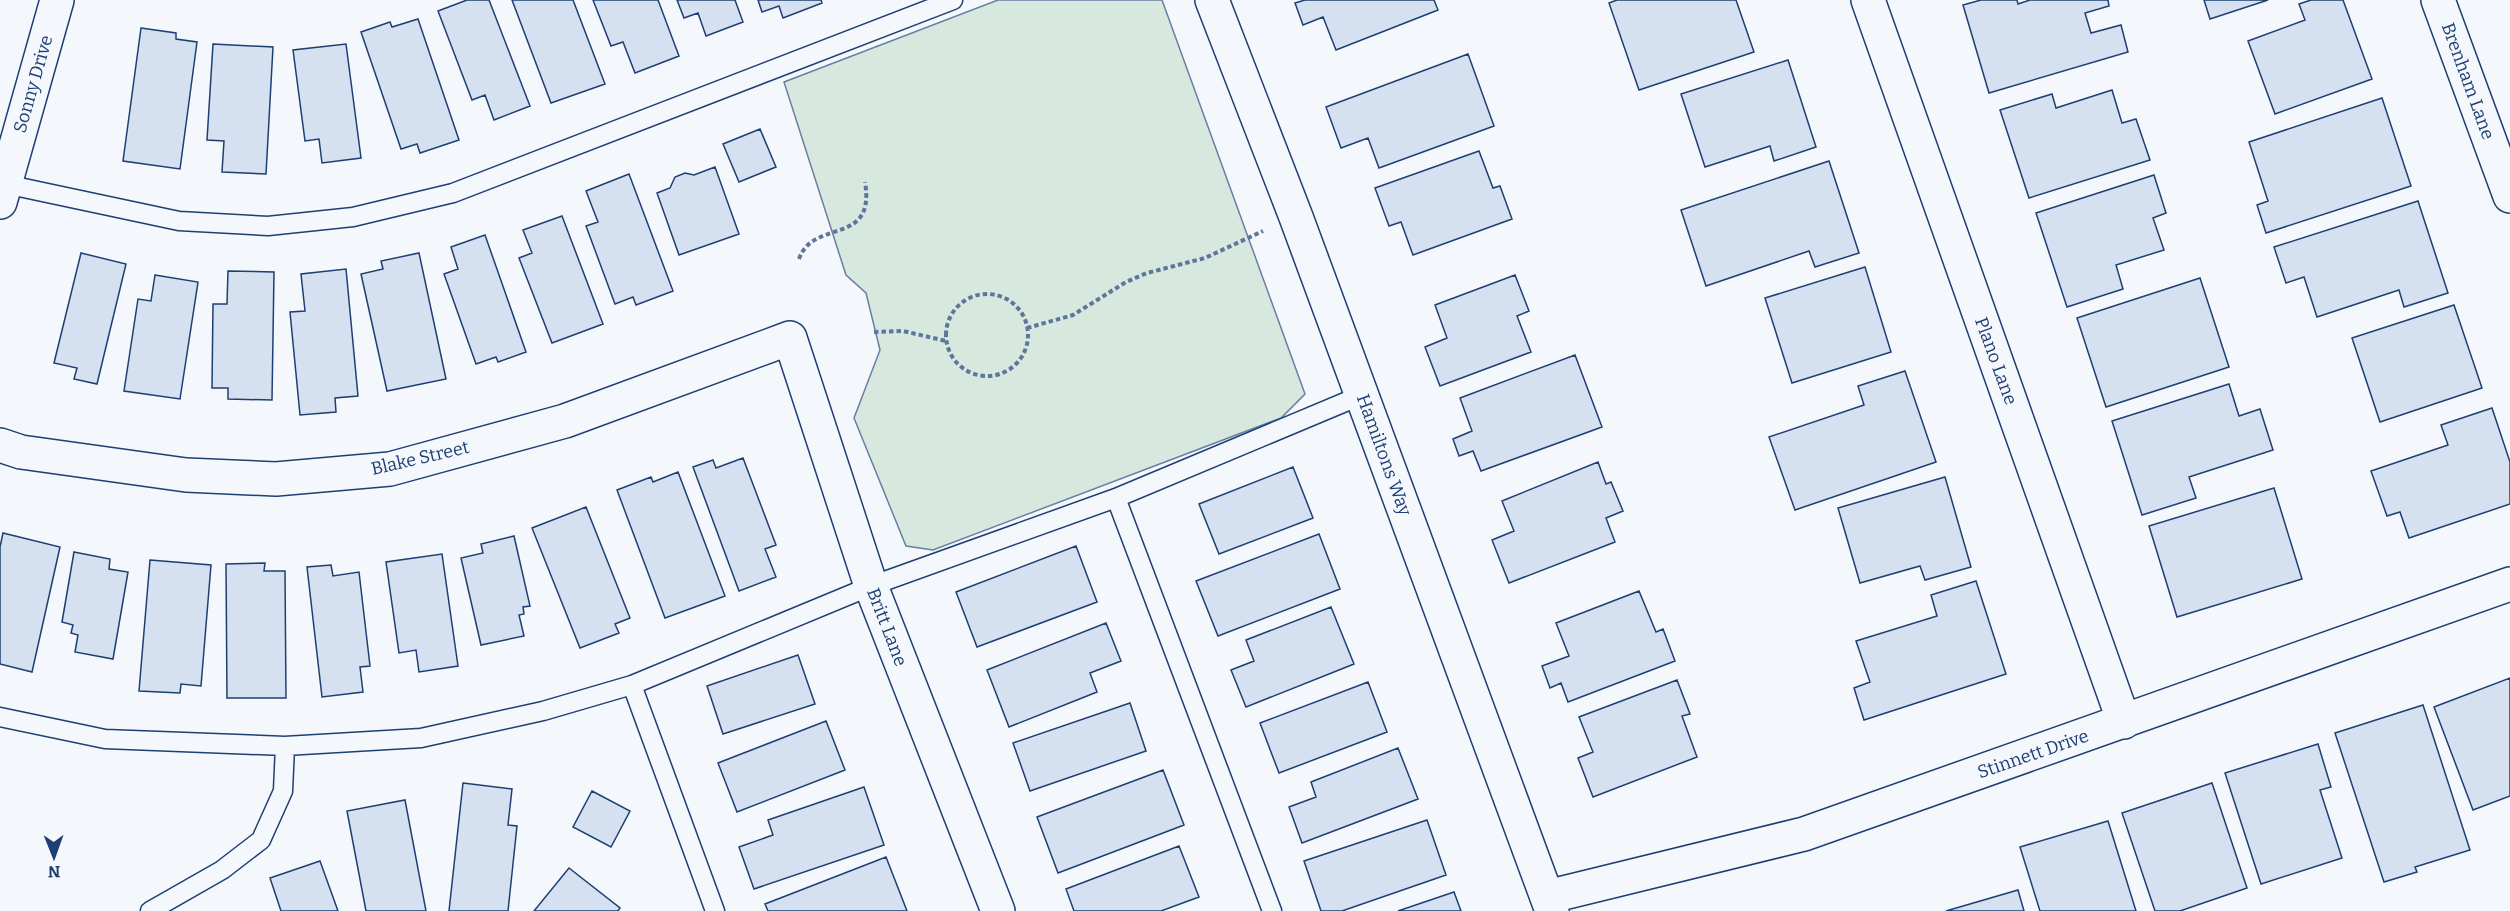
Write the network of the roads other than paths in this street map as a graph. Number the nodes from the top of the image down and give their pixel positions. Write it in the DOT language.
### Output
graph roads {
  1 [pos="57,0"];
  2 [pos="953,0"];
  3 [pos="1212,0"];
  4 [pos="1868,0"];
  5 [pos="2438,0"];
  6 [pos="3,193"];
  7 [pos="2510,196"];
  8 [pos="790,338"];
  9 [pos="1362,395"];
  10 [pos="0,445"];
  11 [pos="1116,498"];
  12 [pos="2510,584"];
  13 [pos="871,586"];
  14 [pos="632,685"];
  15 [pos="0,717"];
  16 [pos="2124,722"];
  17 [pos="285,746"];
  18 [pos="1550,904"];
  19 [pos="150,911"];
  20 [pos="715,911"];
  21 [pos="998,911"];
  22 [pos="1272,911"];
  1 -- 6 [label="street, Sonny Drive"];
  2 -- 6 [label="lane"];
  3 -- 9 [label="street, Hamiltons Way"];
  4 -- 16 [label="street, Plano Lane"];
  5 -- 7 [label="street, Brenham Lane"];
  8 -- 10 [label="street, Blake Street"];
  8 -- 13 [label="street, Britt Lane"];
  9 -- 11 [label="lane"];
  9 -- 18 [label="street, Hamiltons Way"];
  11 -- 13 [label="lane"];
  11 -- 22 [label="lane"];
  12 -- 16 [label="street, Stinnett Drive"];
  13 -- 14 [label="lane"];
  13 -- 21 [label="street, Britt Lane"];
  14 -- 17 [label="lane"];
  14 -- 20 [label="lane"];
  15 -- 17 [label="lane"];
  16 -- 18 [label="street, Stinnett Drive"];
  17 -- 19 [label="lane"];
}
